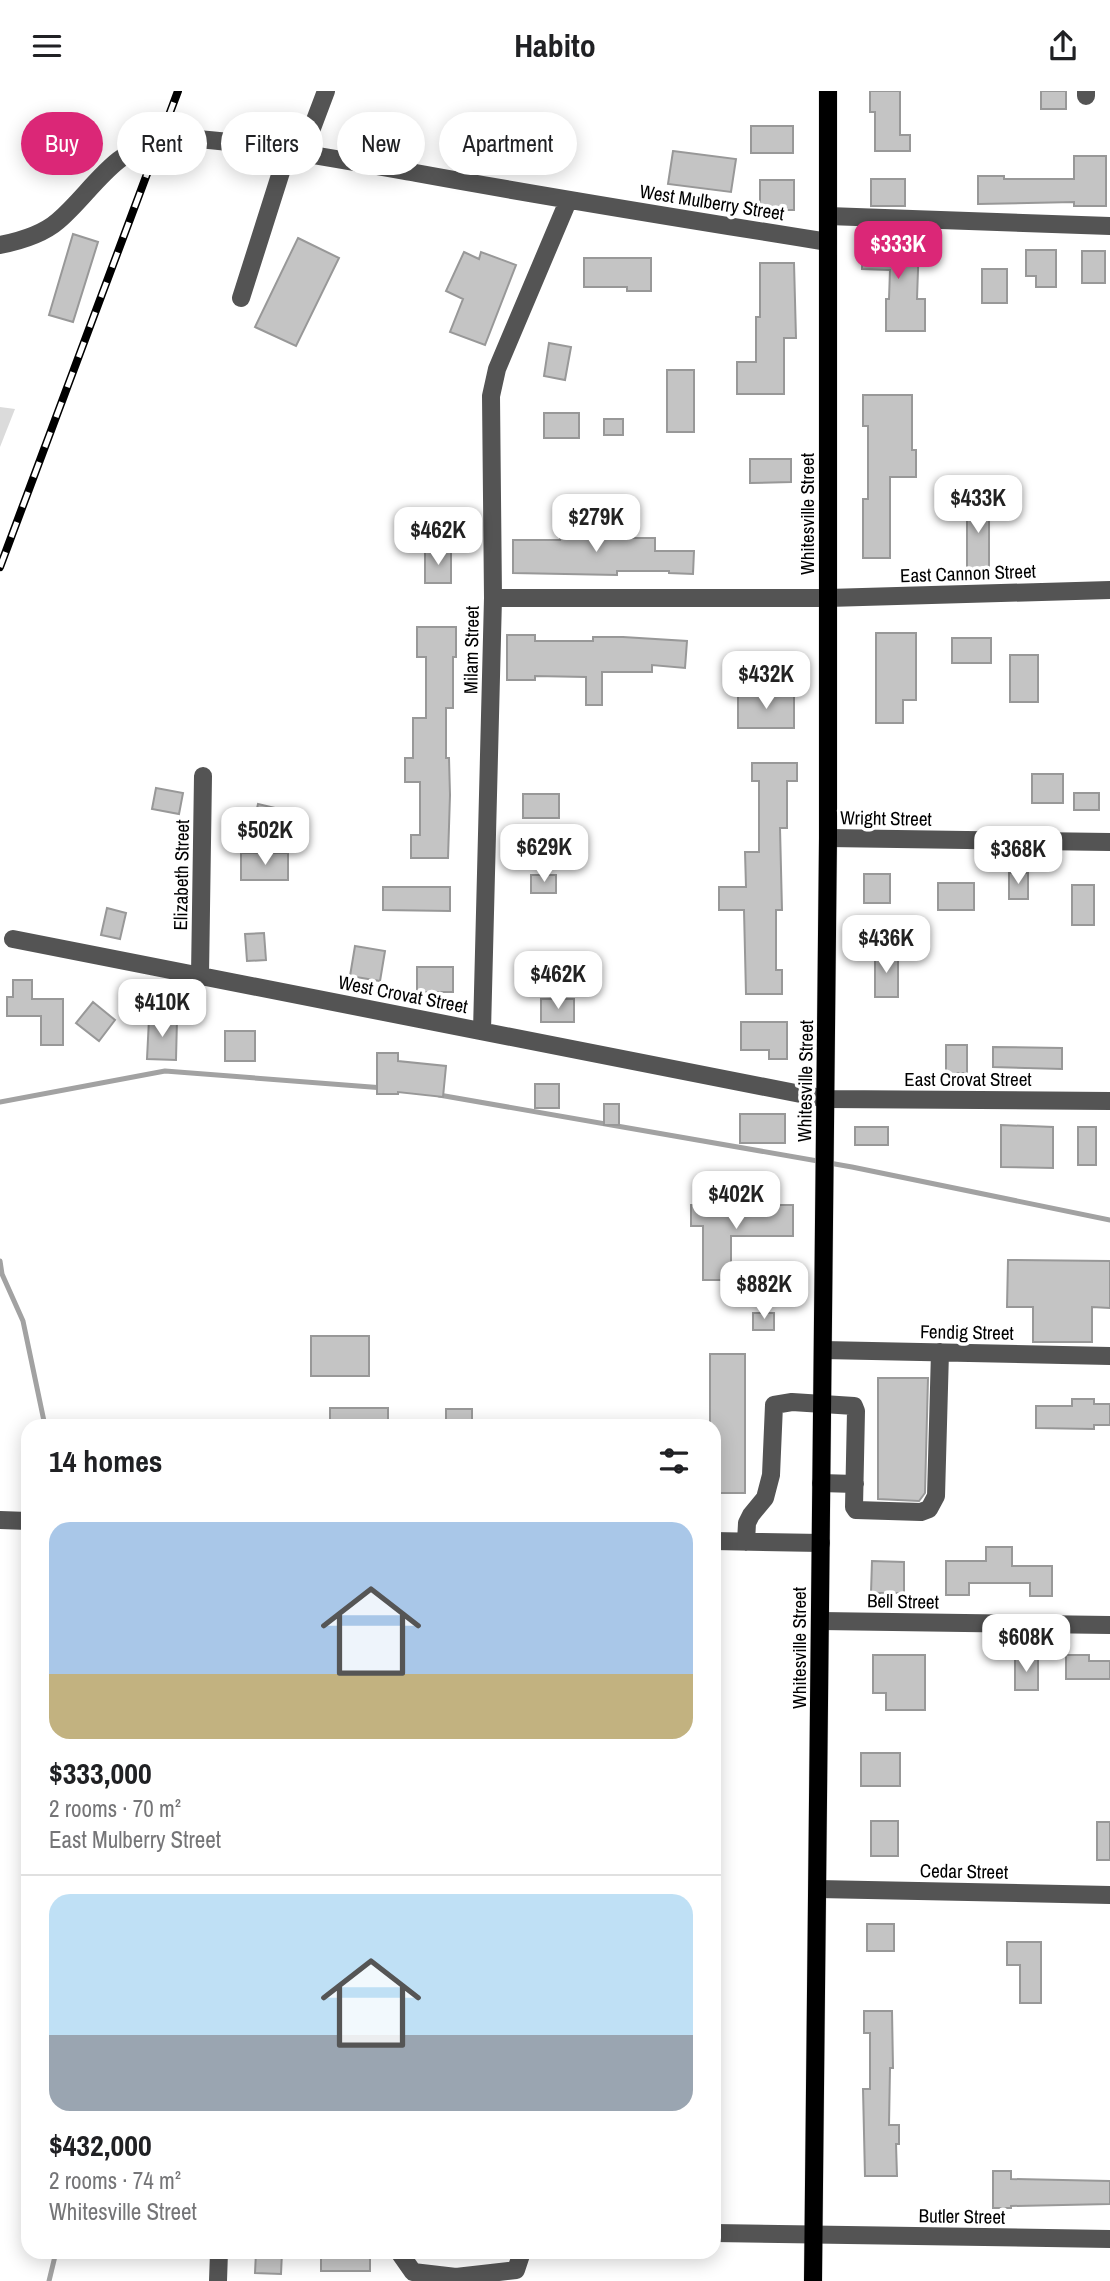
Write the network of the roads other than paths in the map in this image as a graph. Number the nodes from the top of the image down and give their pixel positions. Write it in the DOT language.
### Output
graph roads {
  1 [pos="326,91"];
  2 [pos="828,91"];
  3 [pos="316,112"];
  4 [pos="221,141"];
  5 [pos="323,156"];
  6 [pos="287,175"];
  7 [pos="568,201"];
  8 [pos="828,216"];
  9 [pos="1110,226"];
  10 [pos="828,242"];
  11 [pos="0,245"];
  12 [pos="241,298"];
  13 [pos="1110,590"];
  14 [pos="828,598"];
  15 [pos="493,599"];
  16 [pos="203,776"];
  17 [pos="828,838"];
  18 [pos="1110,842"];
  19 [pos="13,939"];
  20 [pos="201,975"];
  21 [pos="482,1031"];
  22 [pos="826,1099"];
  23 [pos="1110,1101"];
  24 [pos="823,1350"];
  25 [pos="940,1352"];
  26 [pos="1110,1356"];
  27 [pos="822,1403"];
  28 [pos="821,1483"];
  29 [pos="855,1484"];
  30 [pos="0,1520"];
  31 [pos="21,1521"];
  32 [pos="721,1541"];
  33 [pos="746,1542"];
  34 [pos="821,1543"];
  35 [pos="821,1621"];
  36 [pos="1110,1625"];
  37 [pos="818,1889"];
  38 [pos="1110,1895"];
  39 [pos="721,2233"];
  40 [pos="814,2235"];
  41 [pos="1110,2239"];
  42 [pos="219,2259"];
  43 [pos="404,2259"];
  44 [pos="520,2259"];
  45 [pos="218,2281"];
  46 [pos="813,2281"];
  1 -- 3 [label="street"];
  2 -- 8 [label="main road, Whitesville Street"];
  4 -- 11 [label="street, West Mulberry Street"];
  5 -- 7 [label="street, West Mulberry Street"];
  6 -- 12 [label="street"];
  7 -- 10 [label="street, West Mulberry Street"];
  7 -- 15 [label="street, Milam Street"];
  8 -- 9 [label="street"];
  8 -- 10 [label="main road, Whitesville Street"];
  10 -- 14 [label="main road, Whitesville Street"];
  13 -- 14 [label="street, East Cannon Street"];
  14 -- 15 [label="street, East Cannon Street"];
  14 -- 17 [label="main road, Whitesville Street"];
  15 -- 21 [label="street, Milam Street"];
  16 -- 20 [label="street, Elizabeth Street"];
  17 -- 18 [label="street, Wright Street"];
  17 -- 22 [label="main road, Whitesville Street"];
  19 -- 20 [label="street, West Crovat Street"];
  20 -- 21 [label="street, West Crovat Street"];
  21 -- 22 [label="street, West Crovat Street"];
  22 -- 23 [label="street, East Crovat Street"];
  22 -- 24 [label="main road, Whitesville Street"];
  24 -- 25 [label="street, Fendig Street"];
  24 -- 27 [label="main road, Whitesville Street"];
  25 -- 26 [label="street, Fendig Street"];
  25 -- 29 [label="street"];
  27 -- 28 [label="main road, Whitesville Street"];
  27 -- 29 [label="street"];
  27 -- 33 [label="street"];
  28 -- 29 [label="street"];
  28 -- 34 [label="main road, Whitesville Street"];
  30 -- 31 [label="street"];
  32 -- 33 [label="street"];
  33 -- 34 [label="street"];
  34 -- 35 [label="main road, Whitesville Street"];
  35 -- 36 [label="street, Bell Street"];
  35 -- 37 [label="main road, Whitesville Street"];
  37 -- 38 [label="street, Cedar Street"];
  37 -- 40 [label="main road, Whitesville Street"];
  39 -- 40 [label="street, Butler Street"];
  40 -- 41 [label="street, Butler Street"];
  40 -- 46 [label="main road, Whitesville Street"];
  42 -- 45 [label="street"];
  43 -- 44 [label="street"];
}
